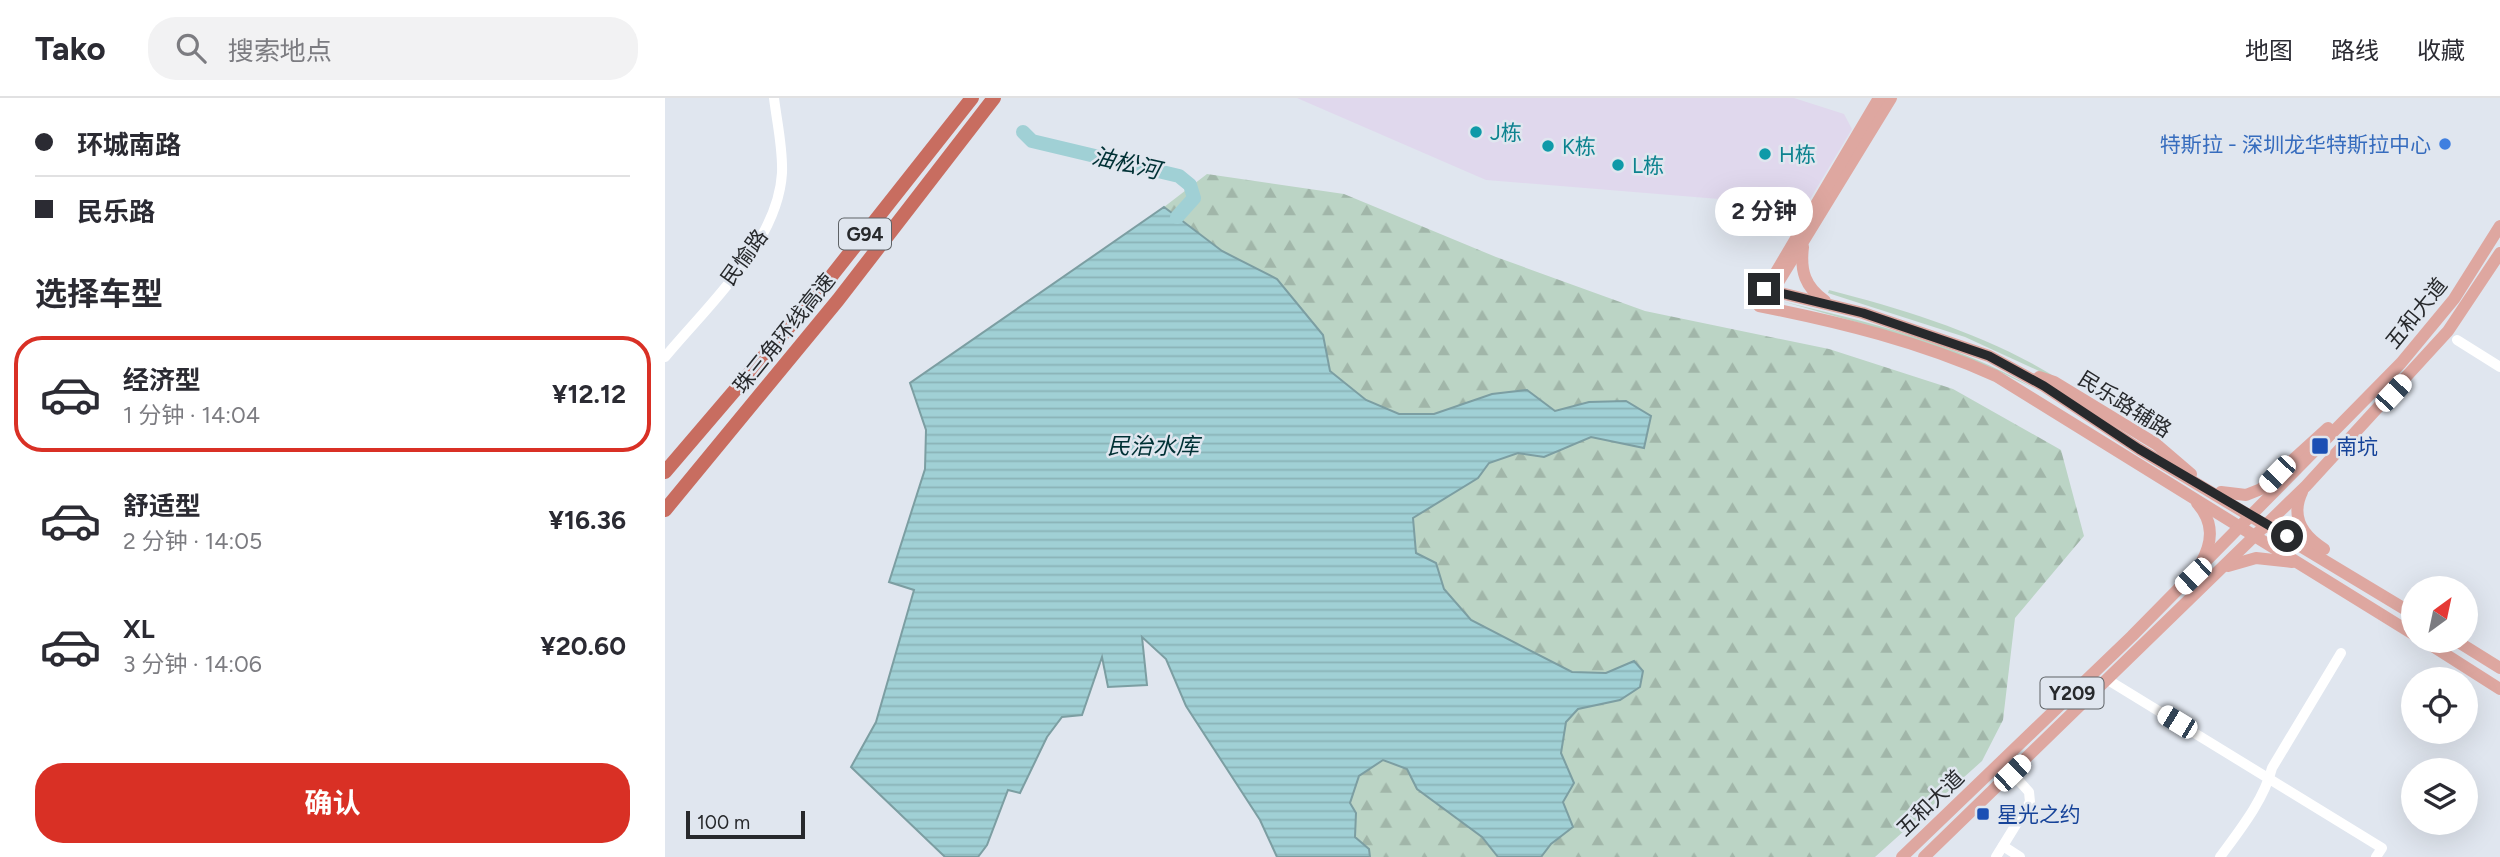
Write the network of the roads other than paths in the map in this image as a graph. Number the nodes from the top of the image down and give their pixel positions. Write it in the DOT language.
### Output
graph roads {
  1 [pos="774,98"];
  2 [pos="972,98"];
  3 [pos="994,98"];
  4 [pos="1879,98"];
  5 [pos="1891,98"];
  6 [pos="2500,226"];
  7 [pos="1804,240"];
  8 [pos="2500,253"];
  9 [pos="1769,290"];
  10 [pos="1835,306"];
  11 [pos="2457,340"];
  12 [pos="665,357"];
  13 [pos="2500,367"];
  14 [pos="2365,399"];
  15 [pos="665,472"];
  16 [pos="2306,486"];
  17 [pos="2204,487"];
  18 [pos="2189,495"];
  19 [pos="665,510"];
  20 [pos="2253,515"];
  21 [pos="2267,524"];
  22 [pos="2242,527"];
  23 [pos="2255,536"];
  24 [pos="2304,566"];
  25 [pos="2219,572"];
  26 [pos="2193,576"];
  27 [pos="2364,584"];
  28 [pos="2355,598"];
  29 [pos="2401,607"];
  30 [pos="2401,627"];
  31 [pos="2341,653"];
  32 [pos="2443,653"];
  33 [pos="2476,653"];
  34 [pos="2500,668"];
  35 [pos="2108,680"];
  36 [pos="2500,689"];
  37 [pos="2012,773"];
  38 [pos="2269,779"];
  39 [pos="2003,846"];
  40 [pos="1902,857"];
  41 [pos="1924,857"];
  42 [pos="1996,857"];
  43 [pos="2020,857"];
  44 [pos="2220,857"];
  45 [pos="2376,857"];
  1 -- 12 [label="street, 民愉路"];
  2 -- 15 [label="highway, 珠三角环线高速 / G94"];
  3 -- 19 [label="highway, 珠三角环线高速 / G94"];
  4 -- 9 [label="main road"];
  5 -- 7 [label="main road"];
  6 -- 14 [label="main road, 五和大道 / Y209"];
  7 -- 9 [label="main road"];
  7 -- 10 [label="main road"];
  8 -- 16 [label="main road, 五和大道 / Y209"];
  9 -- 10 [label="main road"];
  9 -- 18 [label="main road"];
  10 -- 17 [label="main road"];
  11 -- 13 [label="street"];
  14 -- 17 [label="main road"];
  14 -- 20 [label="main road, 五和大道 / Y209"];
  16 -- 21 [label="main road, 五和大道 / Y209"];
  16 -- 27 [label="main road"];
  17 -- 20 [label="main road"];
  18 -- 22 [label="main road"];
  18 -- 26 [label="main road"];
  20 -- 21 [label="main road"];
  20 -- 22 [label="main road, 五和大道 / Y209"];
  21 -- 23 [label="main road, 五和大道 / Y209"];
  21 -- 27 [label="main road"];
  22 -- 23 [label="main road"];
  22 -- 26 [label="main road, 五和大道 / Y209"];
  23 -- 24 [label="main road"];
  23 -- 25 [label="main road, 五和大道 / Y209"];
  24 -- 25 [label="main road"];
  24 -- 28 [label="main road"];
  25 -- 35 [label="main road, 五和大道 / Y209"];
  26 -- 40 [label="main road, 五和大道 / Y209"];
  27 -- 28 [label="main road"];
  27 -- 29 [label="main road"];
  28 -- 30 [label="main road"];
  31 -- 38 [label="street"];
  32 -- 36 [label="main road"];
  33 -- 34 [label="main road"];
  35 -- 37 [label="main road, 五和大道 / Y209"];
  35 -- 38 [label="street"];
  37 -- 39 [label="street"];
  37 -- 41 [label="main road, 五和大道 / Y209"];
  38 -- 44 [label="street"];
  38 -- 45 [label="street"];
  39 -- 42 [label="street"];
  39 -- 43 [label="street"];
}
